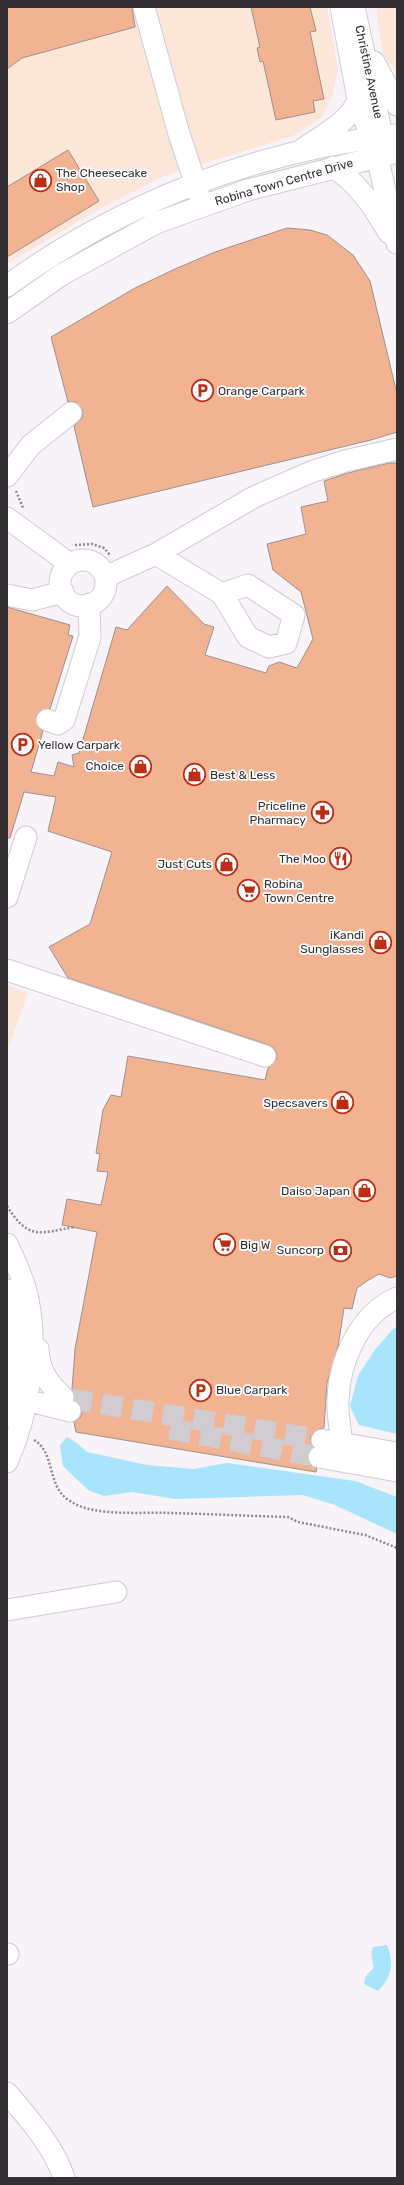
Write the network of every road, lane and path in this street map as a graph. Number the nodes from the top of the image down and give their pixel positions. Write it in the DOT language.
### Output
graph roads {
  1 [pos="144,7"];
  2 [pos="341,7"];
  3 [pos="354,7"];
  4 [pos="362,38"];
  5 [pos="358,99"];
  6 [pos="397,105"];
  7 [pos="385,145"];
  8 [pos="298,153"];
  9 [pos="333,167"];
  10 [pos="195,184"];
  11 [pos="397,202"];
  12 [pos="203,205"];
  13 [pos="397,244"];
  14 [pos="7,286"];
  15 [pos="7,312"];
  16 [pos="71,412"];
  17 [pos="397,449"];
  18 [pos="10,481"];
  19 [pos="16,516"];
  20 [pos="71,554"];
  21 [pos="156,554"];
  22 [pos="114,556"];
  23 [pos="105,577"];
  24 [pos="63,592"];
  25 [pos="7,594"];
  26 [pos="222,594"];
  27 [pos="89,604"];
  28 [pos="47,720"];
  29 [pos="26,837"];
  30 [pos="7,897"];
  31 [pos="7,970"];
  32 [pos="265,1056"];
  33 [pos="7,1206"];
  34 [pos="74,1228"];
  35 [pos="7,1244"];
  36 [pos="7,1290"];
  37 [pos="397,1298"];
  38 [pos="30,1327"];
  39 [pos="22,1394"];
  40 [pos="68,1402"];
  41 [pos="20,1427"];
  42 [pos="320,1448"];
  43 [pos="344,1453"];
  44 [pos="397,1453"];
  45 [pos="7,1462"];
  46 [pos="397,1471"];
  47 [pos="397,1548"];
  48 [pos="116,1592"];
  49 [pos="7,1610"];
  50 [pos="7,2093"];
  51 [pos="64,2178"];
  1 -- 10 [label="street"];
  2 -- 5 [label="street"];
  3 -- 4 [label="street, Christine Avenue"];
  4 -- 6 [label="street"];
  4 -- 7 [label="street, Christine Avenue"];
  5 -- 7 [label="street"];
  5 -- 8 [label="street"];
  7 -- 8 [label="street, Robina Town Centre Drive"];
  7 -- 9 [label="street, Robina Town Centre Drive"];
  7 -- 11 [label="street"];
  7 -- 13 [label="street"];
  8 -- 10 [label="street, Robina Town Centre Drive"];
  9 -- 12 [label="street, Robina Town Centre Drive"];
  9 -- 13 [label="street"];
  10 -- 12 [label="street"];
  10 -- 14 [label="street, Robina Town Centre Drive"];
  12 -- 15 [label="street, Robina Town Centre Drive"];
  16 -- 18 [label="street"];
  17 -- 21 [label="street"];
  18 -- 19 [label="path"];
  19 -- 20 [label="street"];
  20 -- 22 [label="path"];
  20 -- 23 [label="street"];
  20 -- 24 [label="street"];
  21 -- 23 [label="street"];
  21 -- 26 [label="street"];
  23 -- 27 [label="street"];
  24 -- 25 [label="street"];
  24 -- 27 [label="street"];
  27 -- 28 [label="street"];
  29 -- 30 [label="street"];
  31 -- 32 [label="street"];
  33 -- 34 [label="path"];
  35 -- 38 [label="street"];
  36 -- 39 [label="street"];
  37 -- 43 [label="street"];
  38 -- 39 [label="street"];
  38 -- 40 [label="street"];
  39 -- 40 [label="street"];
  39 -- 41 [label="street"];
  40 -- 41 [label="street"];
  41 -- 45 [label="street"];
  41 -- 47 [label="path"];
  42 -- 43 [label="street"];
  43 -- 44 [label="street"];
  43 -- 46 [label="street"];
  48 -- 49 [label="street"];
  50 -- 51 [label="street"];
}
